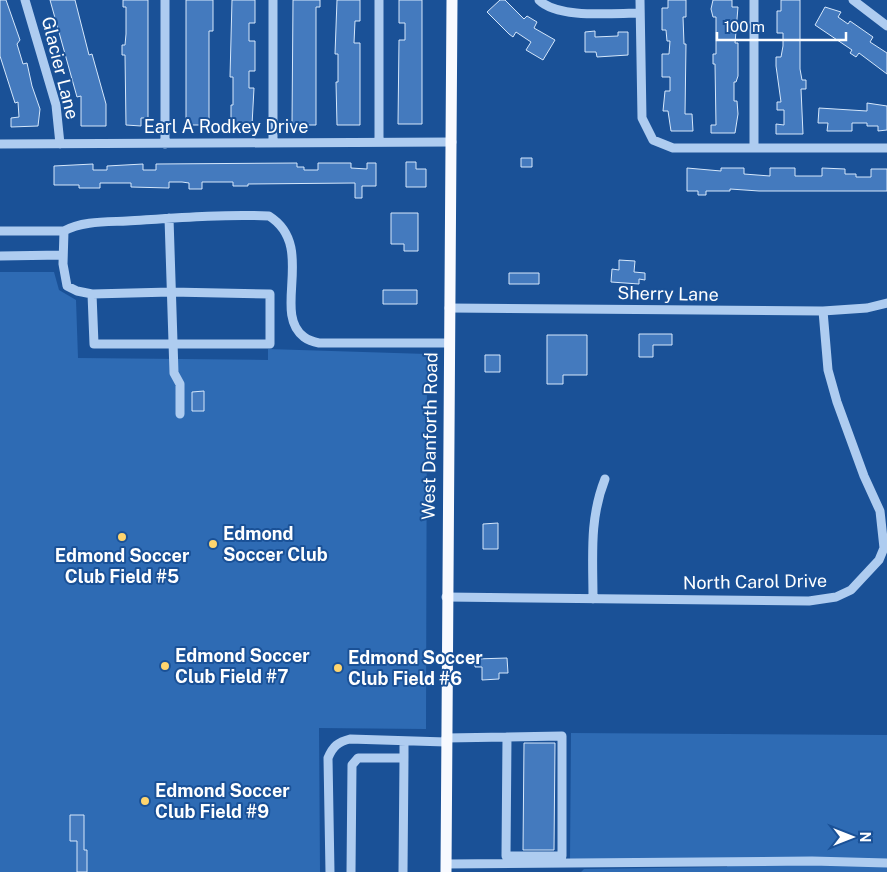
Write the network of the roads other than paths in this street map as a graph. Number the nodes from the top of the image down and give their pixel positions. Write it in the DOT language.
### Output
graph roads {
  1 [pos="25,0"];
  2 [pos="165,0"];
  3 [pos="273,0"];
  4 [pos="379,0"];
  5 [pos="452,0"];
  6 [pos="539,0"];
  7 [pos="640,0"];
  8 [pos="754,0"];
  9 [pos="853,0"];
  10 [pos="640,13"];
  11 [pos="887,26"];
  12 [pos="379,142"];
  13 [pos="452,142"];
  14 [pos="273,143"];
  15 [pos="0,144"];
  16 [pos="60,144"];
  17 [pos="165,144"];
  18 [pos="754,148"];
  19 [pos="887,148"];
  20 [pos="169,218"];
  21 [pos="0,231"];
  22 [pos="64,231"];
  23 [pos="63,255"];
  24 [pos="0,256"];
  25 [pos="171,292"];
  26 [pos="92,294"];
  27 [pos="887,303"];
  28 [pos="449,308"];
  29 [pos="823,311"];
  30 [pos="173,344"];
  31 [pos="449,344"];
  32 [pos="180,414"];
  33 [pos="605,479"];
  34 [pos="886,548"];
  35 [pos="446,597"];
  36 [pos="593,599"];
  37 [pos="507,737"];
  38 [pos="446,740"];
  39 [pos="404,741"];
  40 [pos="404,758"];
  41 [pos="887,863"];
  42 [pos="446,868"];
  43 [pos="567,868"];
  44 [pos="330,872"];
  45 [pos="351,872"];
  46 [pos="403,872"];
  1 -- 16 [label="street, Glacier Lane"];
  2 -- 17 [label="street"];
  3 -- 14 [label="street"];
  4 -- 12 [label="street"];
  5 -- 13 [label="main road, West Danforth Road"];
  6 -- 10 [label="street"];
  7 -- 10 [label="street"];
  8 -- 18 [label="street"];
  9 -- 11 [label="street"];
  10 -- 18 [label="street"];
  12 -- 13 [label="street, Earl A Rodkey Drive"];
  12 -- 14 [label="street, Earl A Rodkey Drive"];
  13 -- 28 [label="main road, West Danforth Road"];
  14 -- 17 [label="street, Earl A Rodkey Drive"];
  15 -- 16 [label="street, Earl A Rodkey Drive"];
  16 -- 17 [label="street, Earl A Rodkey Drive"];
  18 -- 19 [label="street"];
  20 -- 22 [label="street"];
  20 -- 25 [label="street"];
  20 -- 31 [label="street"];
  21 -- 22 [label="street"];
  22 -- 23 [label="street"];
  23 -- 24 [label="street"];
  23 -- 26 [label="street"];
  25 -- 26 [label="street"];
  25 -- 30 [label="street"];
  25 -- 30 [label="street"];
  26 -- 30 [label="street"];
  27 -- 29 [label="street, Sherry Lane"];
  28 -- 29 [label="street, Sherry Lane"];
  28 -- 31 [label="main road, West Danforth Road"];
  29 -- 34 [label="street, North Carol Drive"];
  30 -- 32 [label="street"];
  31 -- 35 [label="main road, West Danforth Road"];
  33 -- 36 [label="street"];
  34 -- 36 [label="street, North Carol Drive"];
  35 -- 36 [label="street, North Carol Drive"];
  35 -- 38 [label="main road, West Danforth Road"];
  37 -- 37 [label="street"];
  37 -- 38 [label="street"];
  38 -- 39 [label="street"];
  38 -- 42 [label="main road, West Danforth Road"];
  39 -- 40 [label="street"];
  39 -- 44 [label="street"];
  40 -- 45 [label="street"];
  40 -- 46 [label="street"];
  41 -- 43 [label="street"];
  42 -- 43 [label="street"];
}
